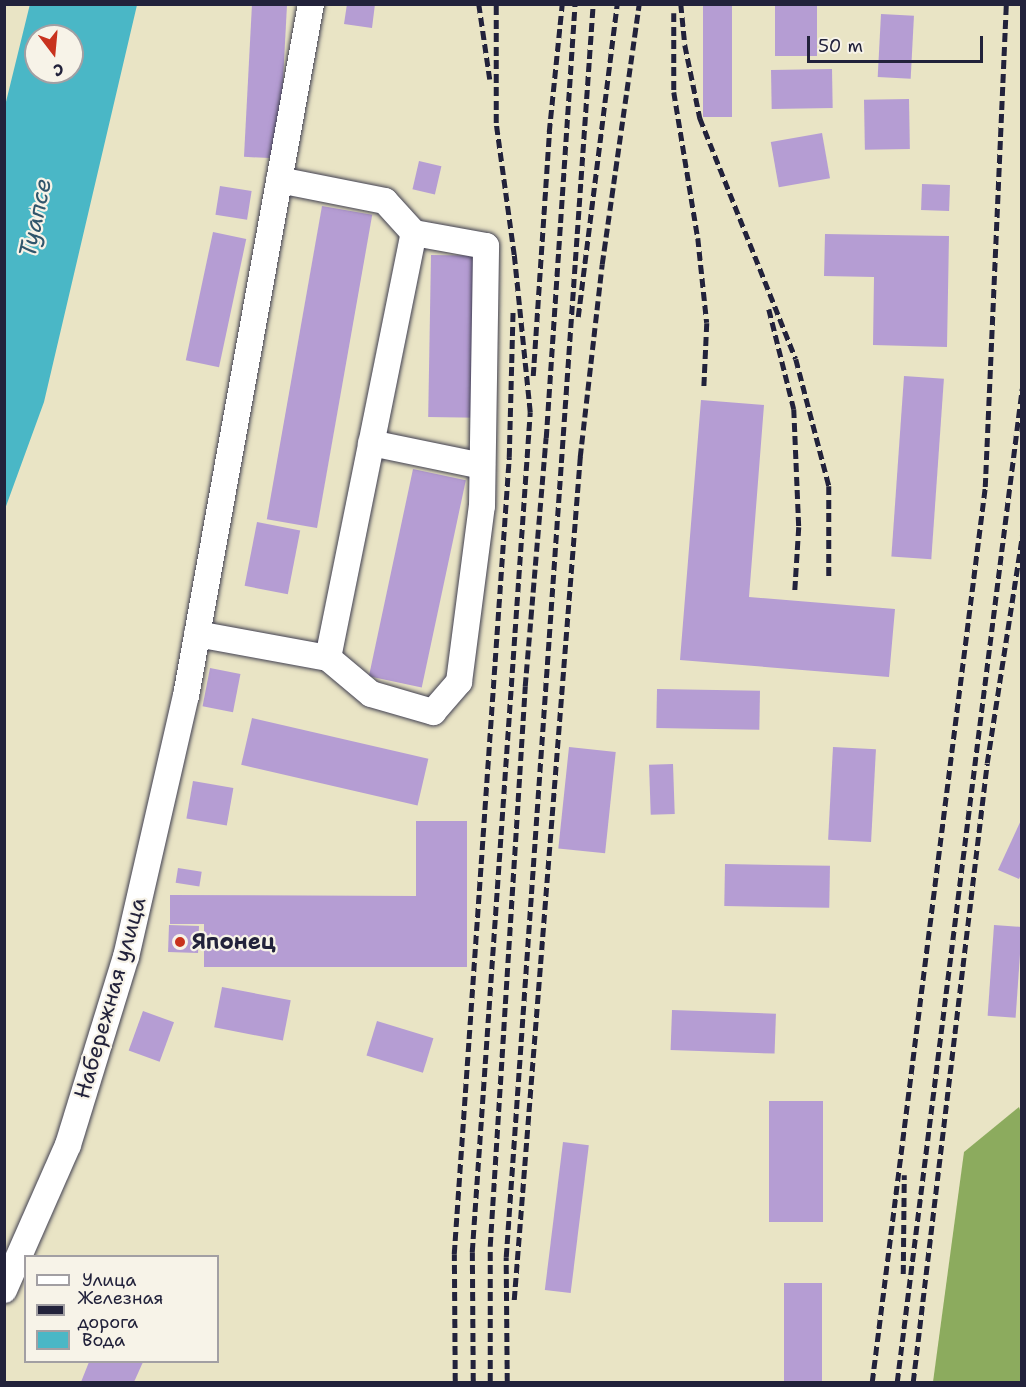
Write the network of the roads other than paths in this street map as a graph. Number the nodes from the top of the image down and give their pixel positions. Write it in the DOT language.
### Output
graph roads {
  1 [pos="311,4"];
  2 [pos="279,180"];
  3 [pos="414,233"];
  4 [pos="371,443"];
  5 [pos="482,466"];
  6 [pos="197,634"];
  7 [pos="328,658"];
  8 [pos="4,1290"];
  1 -- 2 [label="street, Набережная улица"];
  2 -- 3 [label="street"];
  2 -- 6 [label="street, Набережная улица"];
  3 -- 4 [label="street"];
  3 -- 5 [label="street"];
  4 -- 5 [label="street"];
  4 -- 7 [label="street"];
  5 -- 7 [label="street"];
  6 -- 7 [label="street"];
  6 -- 8 [label="street, Набережная улица"];
}
